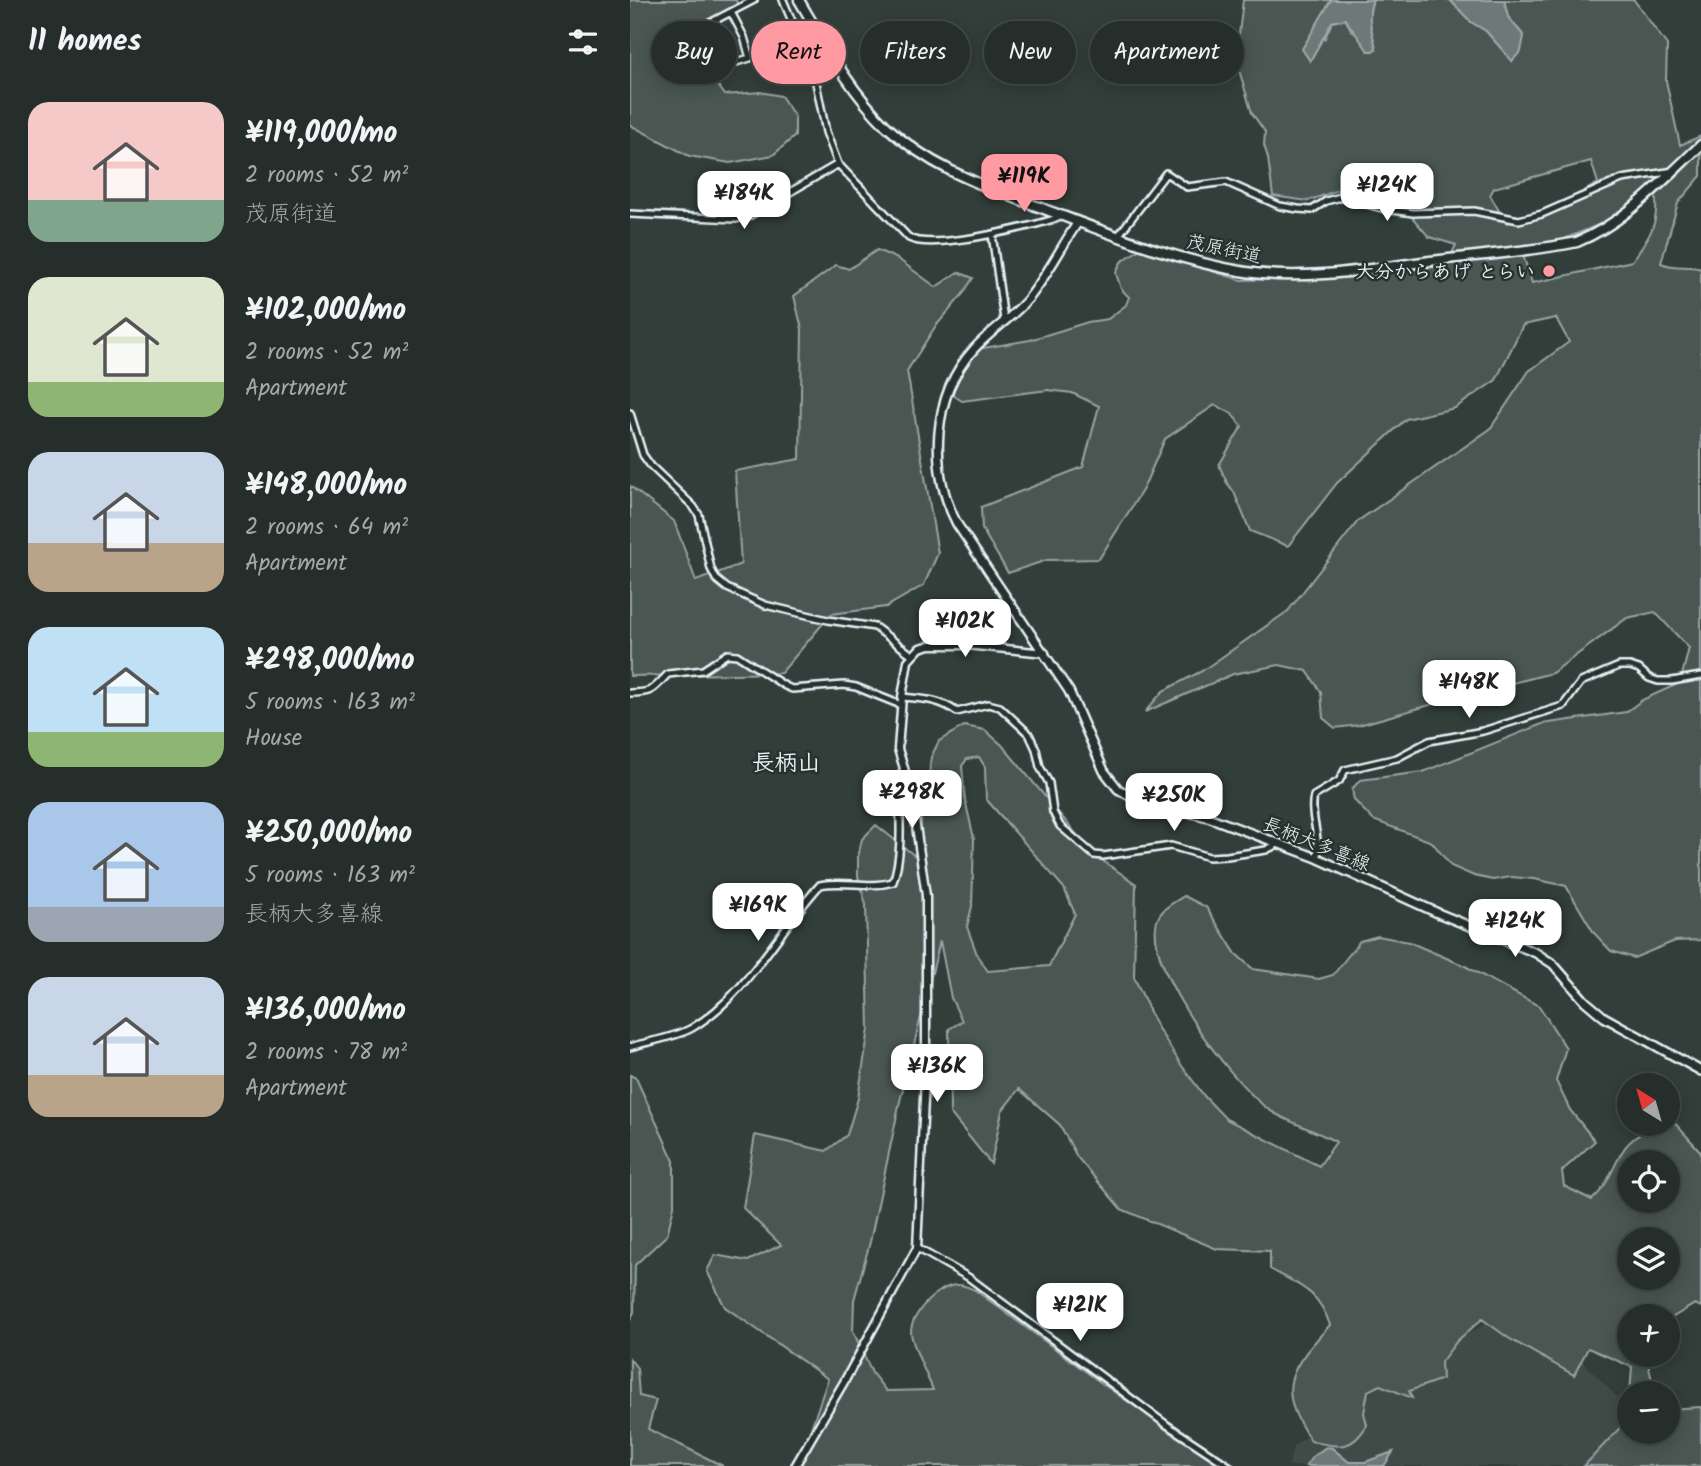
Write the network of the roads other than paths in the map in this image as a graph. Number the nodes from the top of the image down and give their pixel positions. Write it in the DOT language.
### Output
graph roads {
  1 [pos="754,0"];
  2 [pos="783,0"];
  3 [pos="799,0"];
  4 [pos="731,12"];
  5 [pos="714,21"];
  6 [pos="736,21"];
  7 [pos="737,24"];
  8 [pos="737,62"];
  9 [pos="1701,145"];
  10 [pos="838,164"];
  11 [pos="1674,170"];
  12 [pos="630,214"];
  13 [pos="1063,216"];
  14 [pos="1078,222"];
  15 [pos="992,234"];
  16 [pos="1118,236"];
  17 [pos="1004,320"];
  18 [pos="630,413"];
  19 [pos="1045,653"];
  20 [pos="912,655"];
  21 [pos="1701,676"];
  22 [pos="630,693"];
  23 [pos="901,701"];
  24 [pos="904,768"];
  25 [pos="1278,844"];
  26 [pos="1317,858"];
  27 [pos="630,1047"];
  28 [pos="1701,1071"];
  29 [pos="917,1248"];
  30 [pos="795,1466"];
  31 [pos="1229,1466"];
  1 -- 4 [label="street"];
  2 -- 10 [label="street"];
  3 -- 13 [label="main road, 茂原街道"];
  4 -- 5 [label="street"];
  4 -- 6 [label="street"];
  7 -- 8 [label="street"];
  9 -- 11 [label="main road, 茂原街道"];
  10 -- 12 [label="street"];
  10 -- 15 [label="street"];
  11 -- 16 [label="main road, 茂原街道"];
  11 -- 16 [label="street"];
  13 -- 14 [label="main road, 茂原街道"];
  13 -- 15 [label="street"];
  14 -- 16 [label="main road, 茂原街道"];
  14 -- 17 [label="main road, 長柄大多喜線"];
  15 -- 17 [label="street"];
  17 -- 19 [label="main road, 長柄大多喜線"];
  18 -- 20 [label="street"];
  19 -- 20 [label="street"];
  19 -- 25 [label="main road, 長柄大多喜線"];
  20 -- 23 [label="street"];
  21 -- 26 [label="street"];
  22 -- 23 [label="street"];
  23 -- 24 [label="street"];
  23 -- 25 [label="street"];
  24 -- 27 [label="street"];
  24 -- 29 [label="street"];
  25 -- 26 [label="main road, 長柄大多喜線"];
  26 -- 28 [label="main road, 長柄大多喜線"];
  29 -- 30 [label="street"];
  29 -- 31 [label="street"];
}
